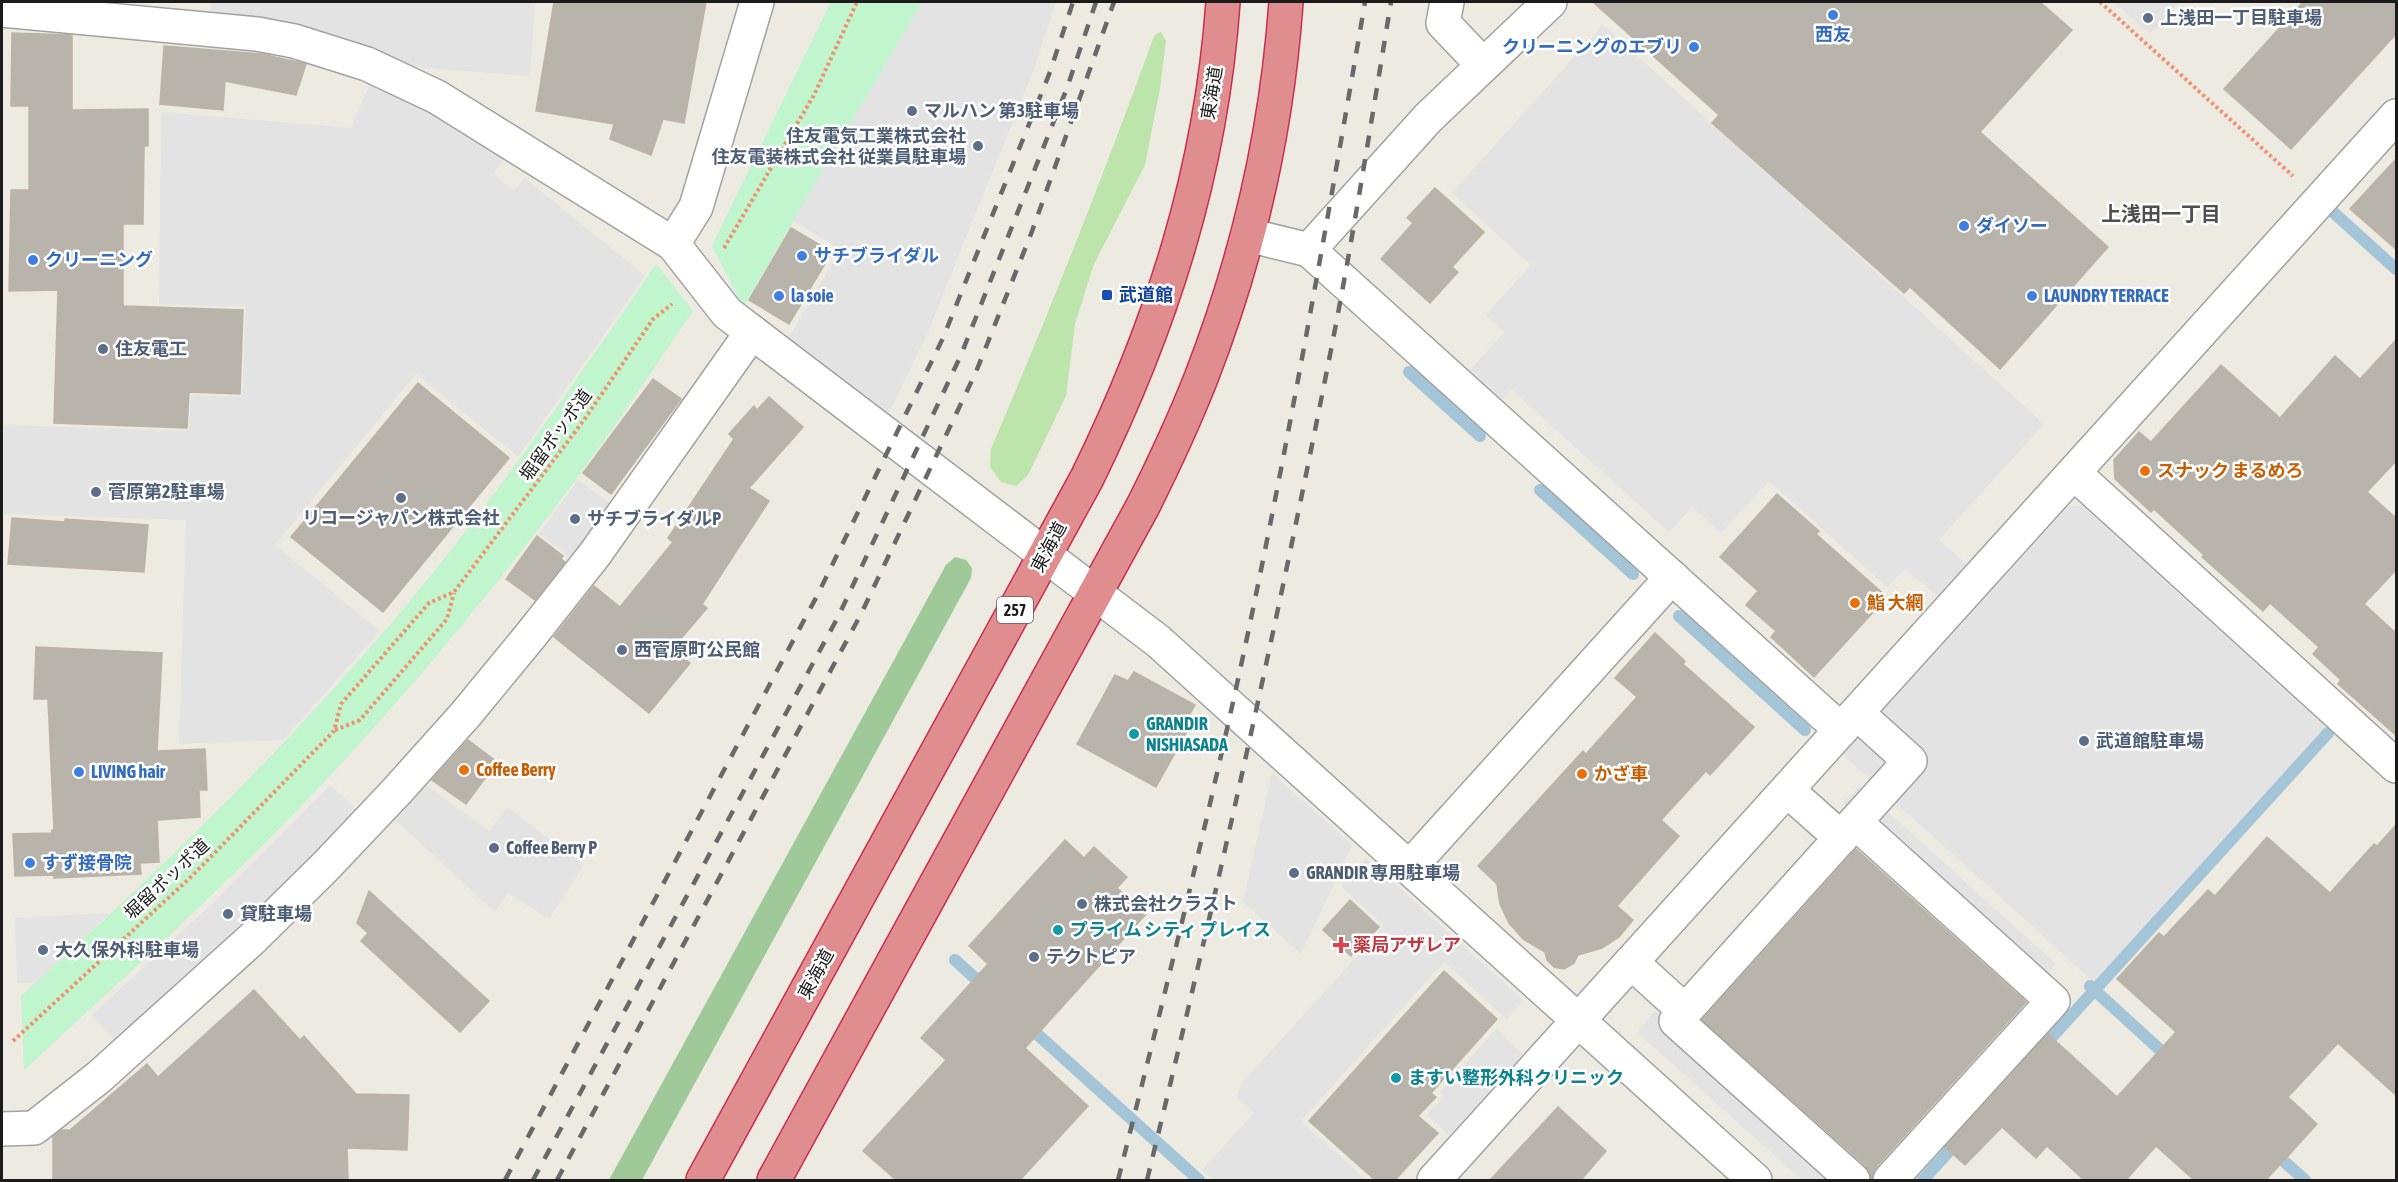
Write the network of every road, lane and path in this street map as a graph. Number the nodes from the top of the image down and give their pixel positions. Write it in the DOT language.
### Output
graph roads {
  1 [pos="757,2"];
  2 [pos="857,2"];
  3 [pos="1223,2"];
  4 [pos="1286,2"];
  5 [pos="1447,2"];
  6 [pos="1551,2"];
  7 [pos="2100,2"];
  8 [pos="2,10"];
  9 [pos="1483,65"];
  10 [pos="2397,116"];
  11 [pos="2295,178"];
  12 [pos="1248,235"];
  13 [pos="673,244"];
  14 [pos="1309,250"];
  15 [pos="719,253"];
  16 [pos="680,297"];
  17 [pos="752,332"];
  18 [pos="2074,473"];
  19 [pos="1045,555"];
  20 [pos="1672,577"];
  21 [pos="454,592"];
  22 [pos="1095,593"];
  23 [pos="1849,722"];
  24 [pos="334,731"];
  25 [pos="2397,766"];
  26 [pos="1787,790"];
  27 [pos="1848,830"];
  28 [pos="1409,868"];
  29 [pos="1631,962"];
  30 [pos="1685,1011"];
  31 [pos="1579,1021"];
  32 [pos="13,1041"];
  33 [pos="2,1129"];
  34 [pos="703,1180"];
  35 [pos="774,1180"];
  36 [pos="1434,1180"];
  37 [pos="1755,1180"];
  38 [pos="1853,1180"];
  39 [pos="1890,1180"];
  1 -- 13 [label="street"];
  2 -- 15 [label="path"];
  3 -- 19 [label="highway, 東海道 / 257"];
  4 -- 12 [label="highway"];
  5 -- 9 [label="street"];
  6 -- 9 [label="street"];
  7 -- 11 [label="path"];
  8 -- 13 [label="street"];
  9 -- 14 [label="street"];
  10 -- 18 [label="street"];
  12 -- 14 [label="street"];
  12 -- 22 [label="highway"];
  13 -- 17 [label="street"];
  14 -- 20 [label="street"];
  16 -- 21 [label="path, 堀留ポッポ道"];
  17 -- 19 [label="street"];
  17 -- 33 [label="street"];
  18 -- 23 [label="street"];
  18 -- 25 [label="street"];
  19 -- 22 [label="street"];
  19 -- 34 [label="highway, 東海道 / 257"];
  20 -- 23 [label="street"];
  20 -- 28 [label="street"];
  21 -- 24 [label="path, 堀留ポッポ道"];
  21 -- 24 [label="path, 堀留ポッポ道"];
  22 -- 28 [label="street"];
  22 -- 35 [label="highway"];
  23 -- 26 [label="street"];
  23 -- 27 [label="street"];
  24 -- 32 [label="path, 堀留ポッポ道"];
  26 -- 27 [label="street"];
  26 -- 29 [label="street"];
  27 -- 30 [label="street"];
  27 -- 39 [label="street"];
  28 -- 31 [label="street"];
  29 -- 30 [label="street"];
  29 -- 31 [label="street"];
  30 -- 38 [label="street"];
  31 -- 36 [label="street"];
  31 -- 37 [label="street"];
}
